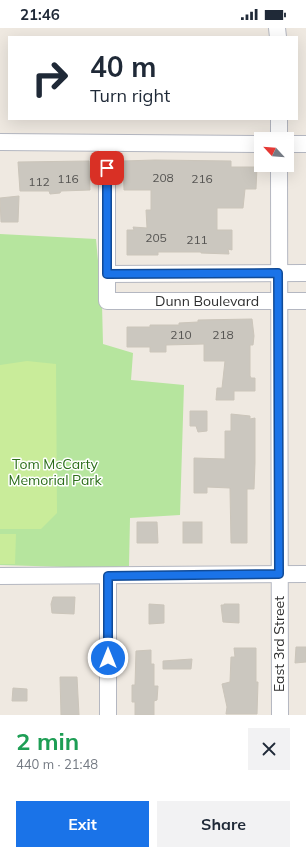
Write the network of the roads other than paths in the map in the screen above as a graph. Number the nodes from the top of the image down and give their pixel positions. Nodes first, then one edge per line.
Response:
1 (278, 120) edge
2 (279, 132) edge
3 (0, 142) edge
4 (107, 143) junction
5 (254, 144) edge
6 (294, 144) edge
7 (306, 144) edge
8 (279, 172) edge
9 (278, 273) junction
10 (306, 273) edge
11 (107, 274) junction
12 (278, 301) junction
13 (306, 301) edge
14 (279, 574) junction
15 (306, 574) edge
16 (0, 576) edge
17 (108, 576) junction
18 (108, 715) edge
19 (280, 715) edge

1 - 2 street
3 - 4 street
4 - 5 street
4 - 11 street
6 - 7 street
8 - 9 street, East 3rd Street
9 - 10 street, Dunn Boulevard
9 - 11 street, Dunn Boulevard
9 - 12 street, East 3rd Street
11 - 12 street, Dunn Boulevard
12 - 13 street, Dunn Boulevard
12 - 14 street, East 3rd Street
14 - 15 street
14 - 17 street
14 - 19 street, East 3rd Street
16 - 17 street
17 - 18 street

